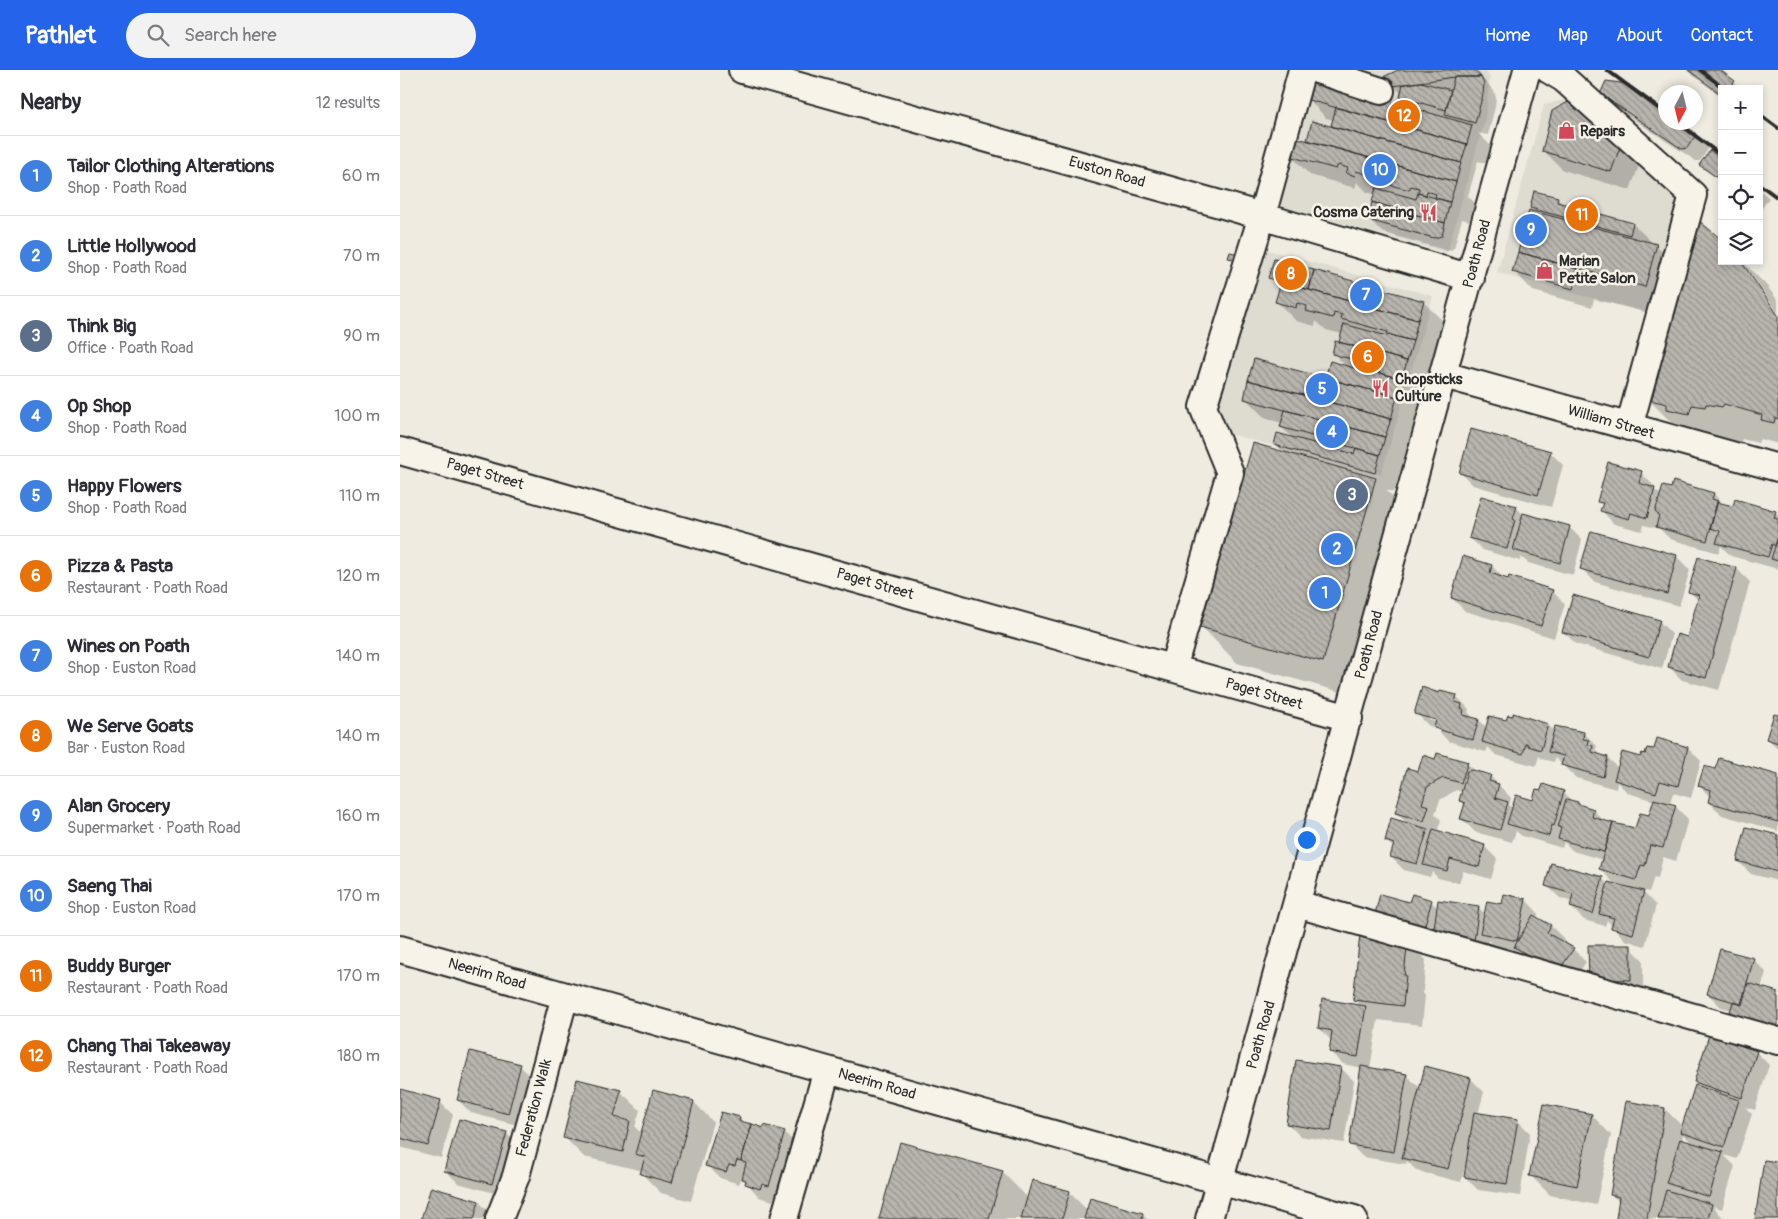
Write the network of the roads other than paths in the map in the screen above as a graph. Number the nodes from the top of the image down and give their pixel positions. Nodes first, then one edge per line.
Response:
1 (742, 70) edge
2 (1302, 70) edge
3 (1317, 70) edge
4 (1527, 70) edge
5 (1550, 70) edge
6 (1381, 91) dead end
7 (1262, 216) junction
8 (1471, 278) junction
9 (1444, 375) junction
10 (1628, 427) junction
11 (400, 451) edge
12 (1778, 468) edge
13 (1173, 668) junction
14 (1349, 718) junction
15 (1297, 904) junction
16 (400, 949) edge
17 (565, 996) junction
18 (1778, 1041) edge
19 (827, 1070) junction
20 (1220, 1181) junction
21 (499, 1219) edge
22 (784, 1219) edge
23 (1209, 1219) edge
24 (1354, 1219) edge

1 - 7 street, Euston Road
2 - 7 street
3 - 6 street
4 - 8 street, Poath Road
5 - 10 street
7 - 8 street, Euston Road
7 - 13 street
8 - 9 street, Poath Road
9 - 10 street, William Street
9 - 14 street, Poath Road
10 - 12 street, William Street
11 - 13 street, Paget Street
13 - 14 street, Paget Street
14 - 15 street, Poath Road
15 - 18 street
15 - 20 street, Poath Road
16 - 17 street, Neerim Road
17 - 19 street, Neerim Road
17 - 21 street, Federation Walk
19 - 20 street, Neerim Road
19 - 22 street
20 - 23 street, Poath Road
20 - 24 street, Neerim Road

